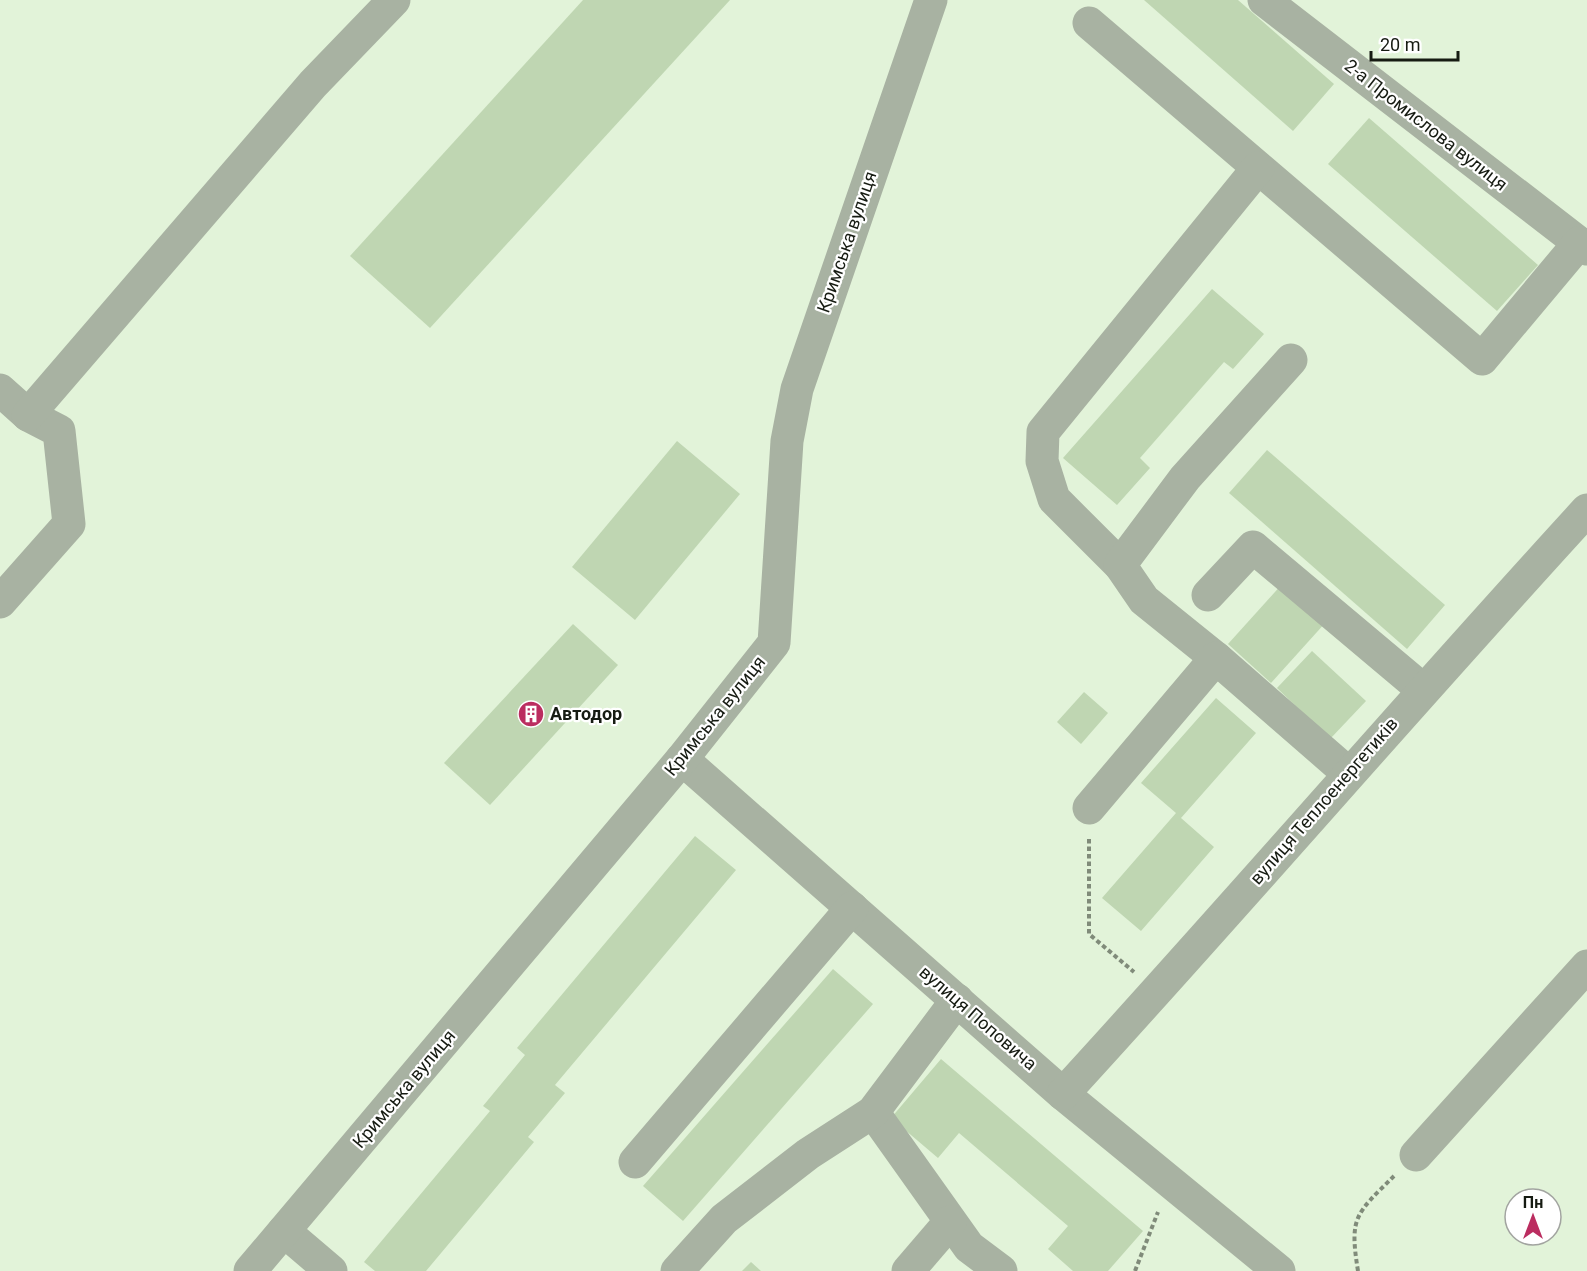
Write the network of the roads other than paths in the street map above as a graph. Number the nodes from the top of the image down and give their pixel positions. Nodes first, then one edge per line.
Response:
1 (394, 0) edge
2 (931, 0) edge
3 (1264, 0) edge
4 (1089, 23) dead end
5 (1258, 168) junction
6 (1583, 246) edge
7 (1291, 360) dead end
8 (0, 390) edge
9 (28, 415) junction
10 (1587, 510) edge
11 (1120, 566) junction
12 (1208, 595) dead end
13 (0, 602) edge
14 (1216, 658) junction
15 (1422, 689) junction
16 (682, 759) junction
17 (1348, 773) junction
18 (1089, 808) road end
19 (852, 908) junction
20 (1587, 966) edge
21 (957, 1000) junction
22 (1064, 1094) junction
23 (873, 1112) junction
24 (1416, 1155) road end
25 (635, 1162) dead end
26 (950, 1222) junction
27 (285, 1230) junction
28 (250, 1271) edge
29 (331, 1271) edge
30 (677, 1271) edge
31 (908, 1271) edge
32 (1001, 1271) edge
33 (1279, 1271) edge

1 - 9 street
2 - 16 street, Кримська вулиця
3 - 6 street, 2-а Промислова вулиця
4 - 5 street
5 - 6 street
5 - 11 street
7 - 11 street
8 - 9 street
9 - 13 street
10 - 15 street, вулиця Теплоенергетиків
11 - 14 street
12 - 15 street
14 - 17 street
14 - 18 street
15 - 17 street, вулиця Теплоенергетиків
16 - 19 street, вулиця Поповича
16 - 27 street, Кримська вулиця
17 - 22 street, вулиця Теплоенергетиків
19 - 21 street, вулиця Поповича
19 - 25 street
20 - 24 street
21 - 22 street, вулиця Поповича
21 - 23 street
22 - 33 street, вулиця Поповича
23 - 26 street
23 - 30 street
26 - 31 street
26 - 32 street
27 - 28 street, Кримська вулиця
27 - 29 street

